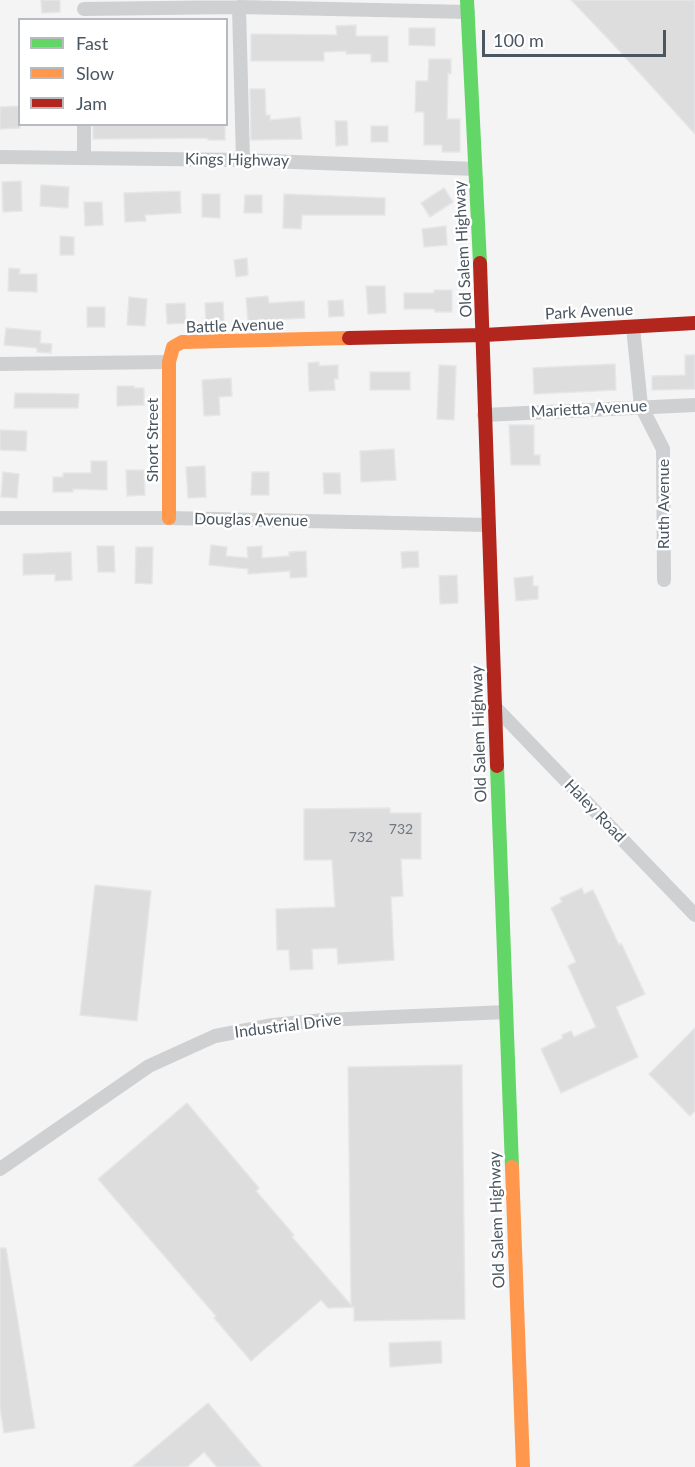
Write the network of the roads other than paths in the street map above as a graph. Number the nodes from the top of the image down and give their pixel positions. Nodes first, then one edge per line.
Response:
1 (468, 6) edge
2 (239, 7) junction
3 (84, 9) edge
4 (84, 126) edge
5 (0, 157) edge
6 (84, 157) junction
7 (243, 160) junction
8 (475, 169) junction
9 (695, 323) edge
10 (633, 327) junction
11 (484, 335) junction
12 (170, 362) junction
13 (0, 364) edge
14 (695, 405) edge
15 (641, 406) junction
16 (484, 415) junction
17 (7, 518) edge
18 (169, 518) junction
19 (488, 525) junction
20 (664, 580) dead end
21 (495, 706) junction
22 (695, 915) edge
23 (506, 1012) junction
24 (0, 1169) edge
25 (523, 1467) edge

1 - 2 street
1 - 8 street, Old Salem Highway
2 - 3 street
2 - 7 street
4 - 6 street
5 - 6 street, Kings Highway
6 - 7 street, Kings Highway
7 - 8 street, Kings Highway
8 - 11 street, Old Salem Highway
9 - 10 street, Park Avenue
10 - 11 street, Park Avenue
10 - 15 street, Ruth Avenue
11 - 12 street, Battle Avenue
11 - 16 street, Old Salem Highway
12 - 13 street
12 - 18 street, Short Street
14 - 15 street, Marietta Avenue
15 - 16 street, Marietta Avenue
15 - 20 street, Ruth Avenue
16 - 19 street, Old Salem Highway
17 - 18 street, Douglas Avenue
18 - 19 street, Douglas Avenue
19 - 21 street, Old Salem Highway
21 - 22 street, Haley Road
21 - 23 street, Old Salem Highway
23 - 24 street, Industrial Drive
23 - 25 street, Old Salem Highway

